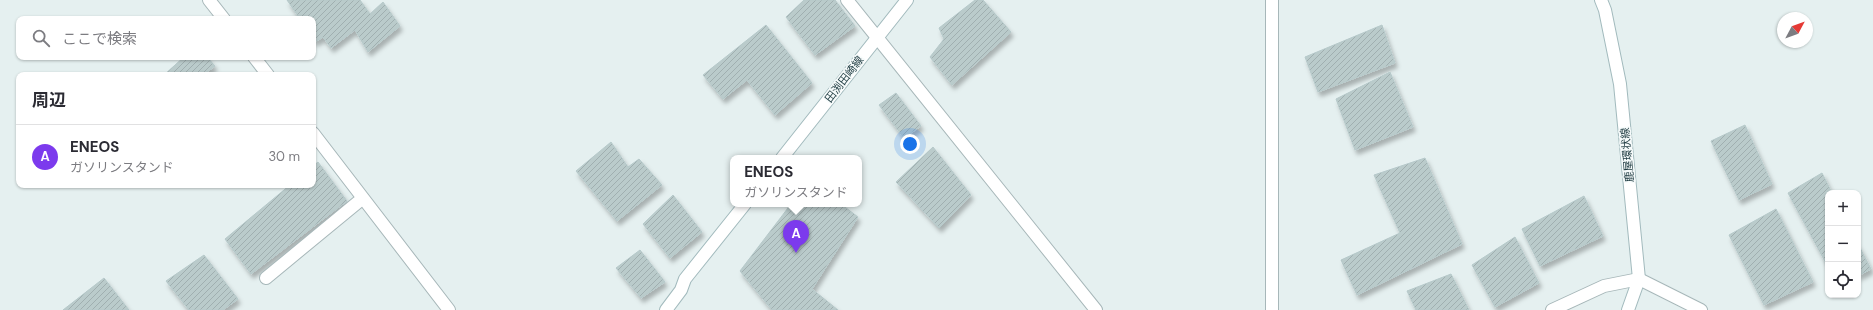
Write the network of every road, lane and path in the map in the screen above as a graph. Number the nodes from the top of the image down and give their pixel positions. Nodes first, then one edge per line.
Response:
1 (209, 0) edge
2 (847, 0) edge
3 (907, 0) edge
4 (1272, 0) edge
5 (1601, 0) edge
6 (222, 16) edge
7 (877, 37) junction
8 (256, 60) edge
9 (266, 72) edge
10 (316, 137) edge
11 (784, 155) edge
12 (363, 198) junction
13 (743, 207) edge
14 (266, 278) dead end
15 (1639, 279) junction
16 (449, 310) edge
17 (666, 310) edge
18 (1096, 310) edge
19 (1272, 310) edge
20 (1552, 310) edge
21 (1628, 310) edge
22 (1701, 310) edge

1 - 6 street
2 - 7 street
3 - 7 street, 田渕田崎線
4 - 19 street
5 - 15 street, 鹿屋環状線
7 - 11 street, 田渕田崎線
7 - 18 street
8 - 9 street
10 - 12 street
12 - 14 street
12 - 16 street
13 - 17 street
15 - 20 street
15 - 21 street, 鹿屋環状線
15 - 22 street

